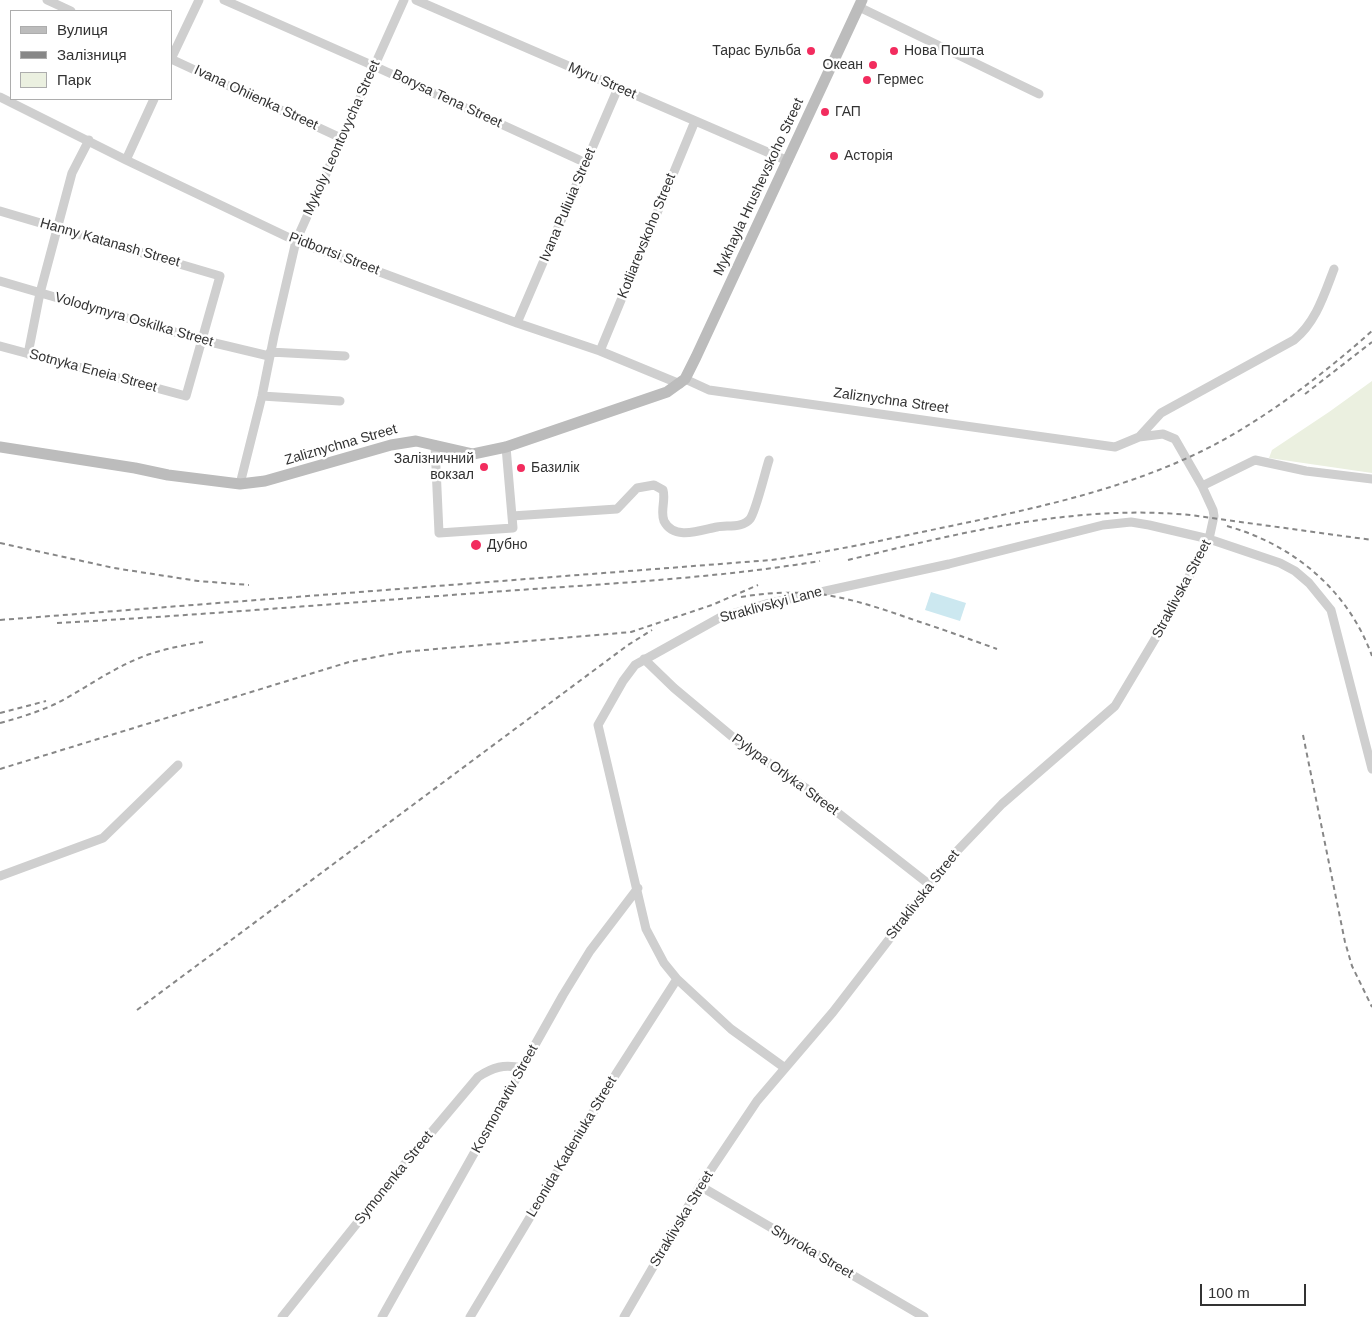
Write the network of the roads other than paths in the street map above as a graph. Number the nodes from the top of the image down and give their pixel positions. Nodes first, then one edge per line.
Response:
1 (47, 0) edge
2 (199, 0) edge
3 (224, 0) edge
4 (404, 0) edge
5 (416, 0) edge
6 (860, 3) edge
7 (69, 10) edge
8 (172, 57) edge
9 (172, 59) edge
10 (374, 66) junction
11 (618, 88) junction
12 (1039, 94) dead end
13 (0, 97) edge
14 (154, 100) edge
15 (695, 121) junction
16 (341, 138) junction
17 (88, 140) junction
18 (126, 160) junction
19 (788, 161) junction
20 (586, 163) junction
21 (0, 211) edge
22 (58, 228) junction
23 (296, 241) junction
24 (1334, 269) dead end
25 (0, 281) edge
26 (40, 293) junction
27 (517, 323) junction
28 (202, 340) junction
29 (0, 346) edge
30 (600, 352) junction
31 (28, 354) junction
32 (270, 354) junction
33 (345, 356) dead end
34 (682, 381) junction
35 (262, 396) junction
36 (340, 401) dead end
37 (1139, 437) junction
38 (435, 445) junction
39 (0, 446) edge
40 (506, 447) junction
41 (769, 460) dead end
42 (1372, 479) edge
43 (240, 484) junction
44 (1202, 486) junction
45 (512, 516) junction
46 (1209, 539) junction
47 (644, 659) junction
48 (178, 765) dead end
49 (1372, 769) edge
50 (0, 876) edge
51 (930, 885) junction
52 (638, 888) junction
53 (677, 979) junction
54 (522, 1068) junction
55 (785, 1068) junction
56 (700, 1186) junction
57 (282, 1317) edge
58 (382, 1317) edge
59 (470, 1317) edge
60 (624, 1317) edge
61 (924, 1317) edge

1 - 7 street
2 - 8 street
3 - 10 street, Borysa Tena Street
4 - 10 street, Mykoly Leontovycha Street
5 - 11 street, Myru Street
6 - 12 street
6 - 19 main road, Mykhayla Hrushevskoho Street
9 - 16 street, Ivana Ohiienka Street
10 - 16 street, Mykoly Leontovycha Street
10 - 20 street, Borysa Tena Street
11 - 15 street, Myru Street
11 - 20 street, Ivana Puliuia Street
13 - 17 street, Pidbortsi Street
14 - 18 street
15 - 19 street, Myru Street
15 - 30 street, Kotliarevskoho Street
16 - 23 street, Mykoly Leontovycha Street
17 - 18 street, Pidbortsi Street
17 - 22 street
18 - 23 street, Pidbortsi Street
19 - 34 main road, Mykhayla Hrushevskoho Street
20 - 27 street, Ivana Puliuia Street
21 - 22 street, Hanny Katanash Street
22 - 26 street
22 - 28 street, Hanny Katanash Street
23 - 27 street, Pidbortsi Street
23 - 32 street, Mykoly Leontovycha Street
24 - 37 street
25 - 26 street, Volodymyra Oskilka Street
26 - 28 street, Volodymyra Oskilka Street
26 - 31 street
27 - 30 street, Pidbortsi Street
28 - 31 street, Sotnyka Eneia Street
28 - 32 street, Volodymyra Oskilka Street
29 - 31 street, Sotnyka Eneia Street
30 - 34 street, Pidbortsi Street
32 - 33 street, Volodymyra Oskilka Street
32 - 35 street, Mykoly Leontovycha Street
34 - 37 street, Zaliznychna Street
34 - 40 main road, Zaliznychna Street
35 - 36 street
35 - 43 street, Mykoly Leontovycha Street
37 - 44 street, Straklivska Street
38 - 40 main road, Zaliznychna Street
38 - 43 main road, Zaliznychna Street
38 - 45 street
39 - 43 main road, Zaliznychna Street
40 - 45 street
41 - 45 street
42 - 44 street
44 - 46 street, Straklivska Street
46 - 47 street, Straklivskyi Lane
46 - 49 street, Straklivskyi Lane
46 - 51 street, Straklivska Street
47 - 51 street, Pylypa Orlyka Street
47 - 52 street, Straklivskyi Lane
48 - 50 street
51 - 55 street, Straklivska Street
52 - 53 street, Straklivskyi Lane
52 - 54 street, Kosmonavtiv Street
53 - 55 street, Straklivskyi Lane
53 - 59 street, Leonida Kadeniuka Street
54 - 57 street, Symonenka Street
54 - 58 street, Kosmonavtiv Street
55 - 56 street, Straklivska Street
56 - 60 street, Straklivska Street
56 - 61 street, Shyroka Street

